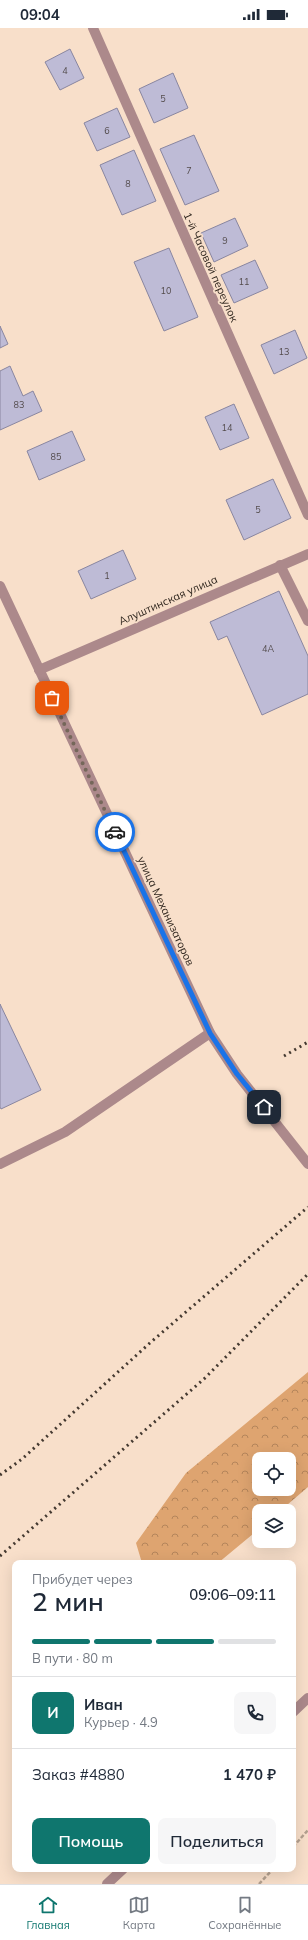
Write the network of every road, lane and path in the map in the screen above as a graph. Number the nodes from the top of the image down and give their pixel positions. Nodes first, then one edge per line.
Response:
1 (93, 28) edge
2 (308, 515) edge
3 (308, 554) edge
4 (280, 565) junction
5 (0, 586) edge
6 (308, 621) edge
7 (39, 670) junction
8 (210, 1033) junction
9 (0, 1164) edge
10 (308, 1164) edge
11 (308, 1698) edge
12 (296, 1709) edge
13 (308, 1830) edge
14 (296, 1844) edge
15 (120, 1872) edge
16 (270, 1872) edge
17 (107, 1884) edge
18 (259, 1884) edge

1 - 2 street, 1-й Часовой переулок
3 - 4 street, Алуштинская улица
4 - 6 street
4 - 7 street, Алуштинская улица
5 - 7 street, улица Механизаторов
7 - 8 street, улица Механизаторов
8 - 9 street
8 - 10 street, улица Механизаторов
11 - 12 street
13 - 14 path
15 - 17 street
16 - 18 path

